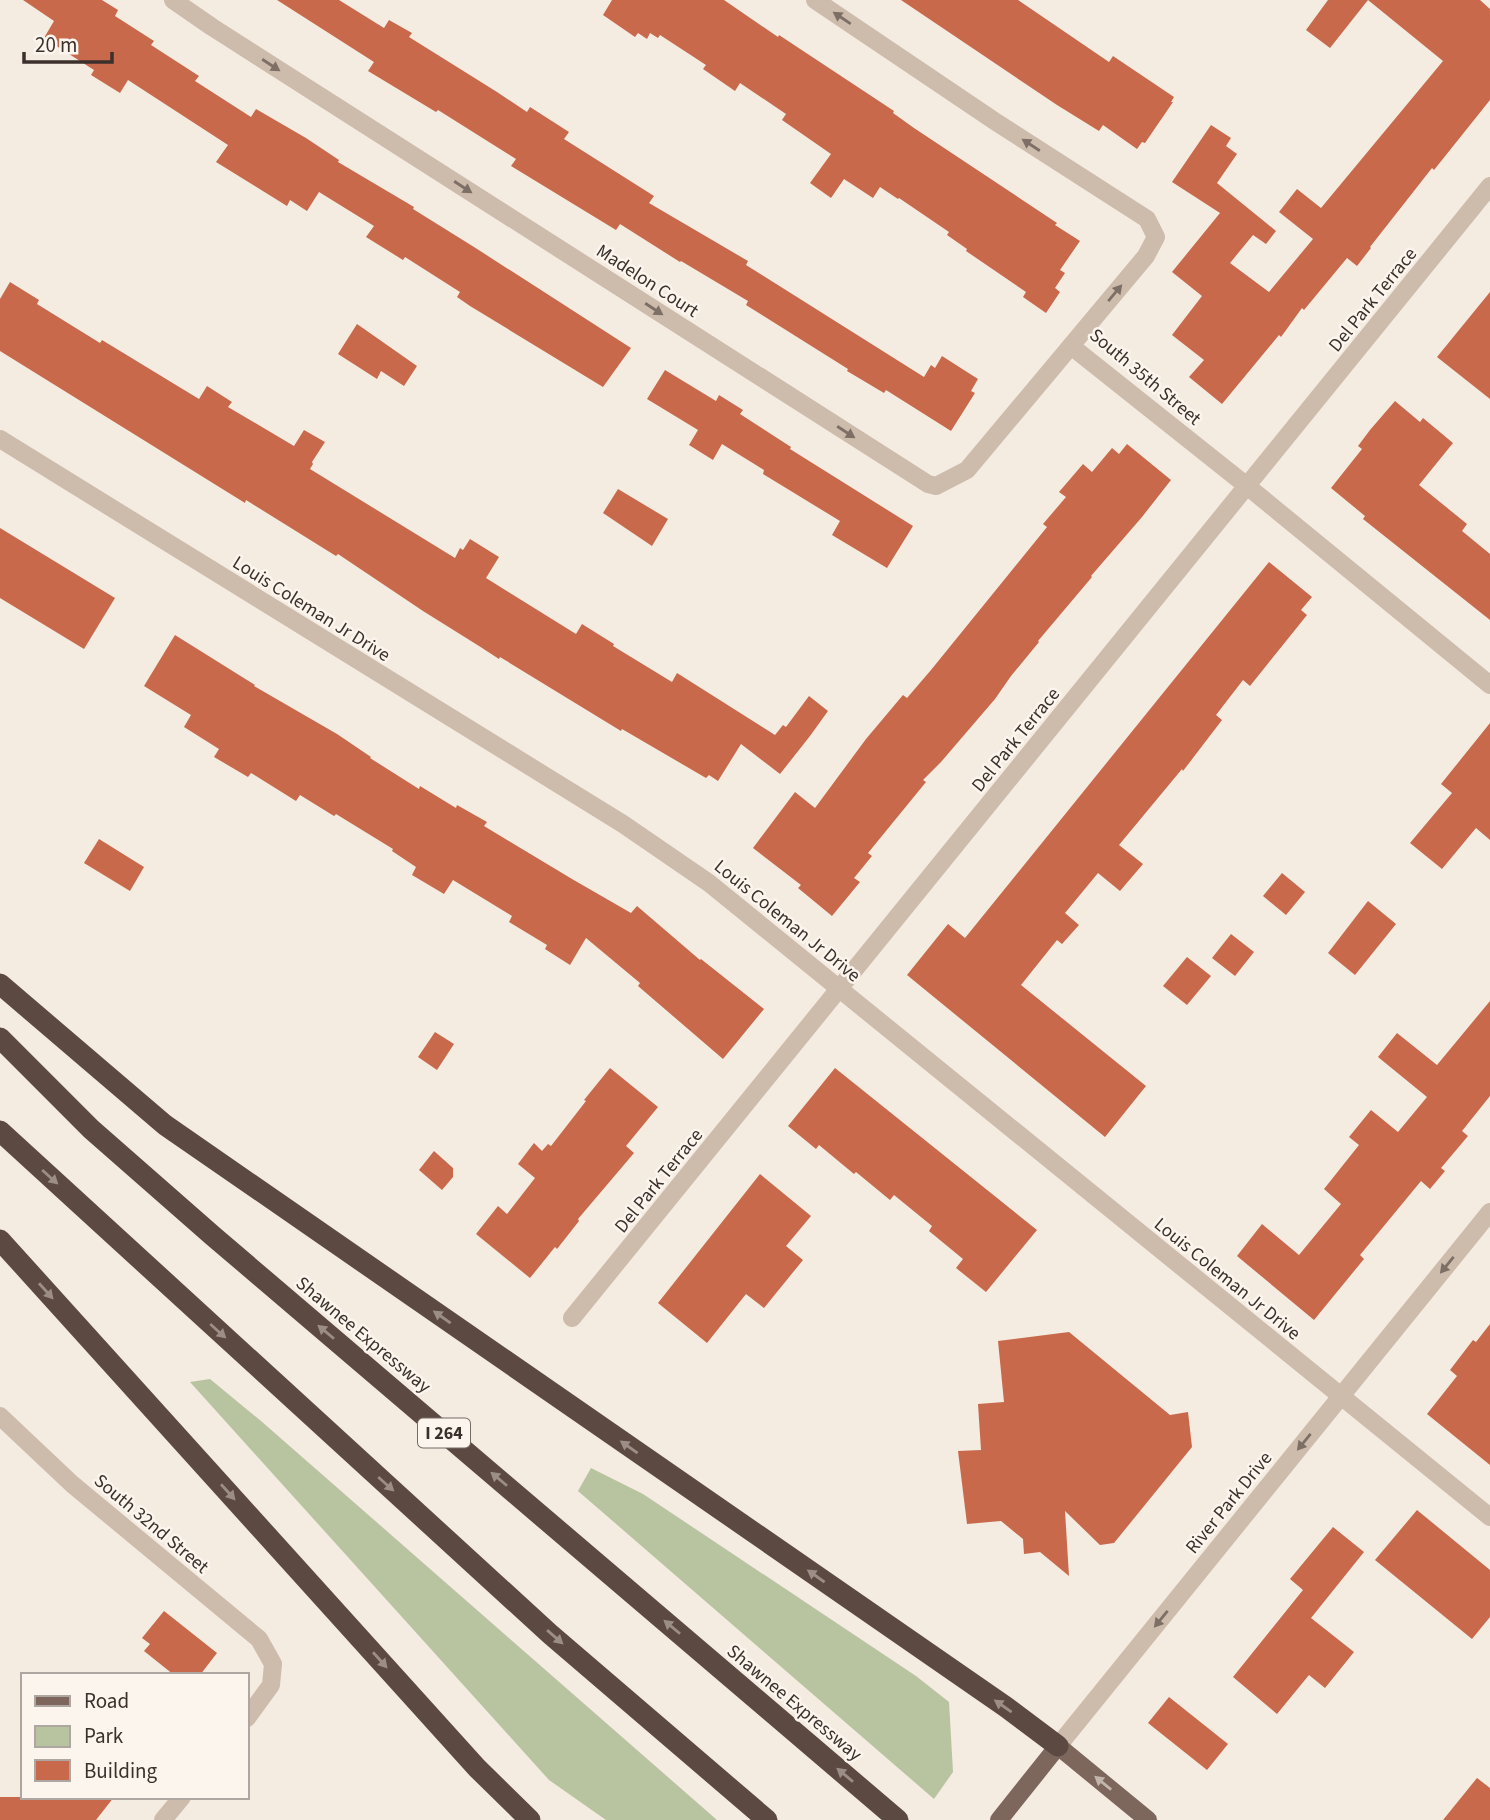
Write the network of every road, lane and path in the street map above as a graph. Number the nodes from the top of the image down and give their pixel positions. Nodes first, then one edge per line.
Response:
1 (173, 0) edge
2 (815, 0) edge
3 (1490, 186) edge
4 (1071, 346) junction
5 (0, 439) edge
6 (1247, 486) junction
7 (1490, 685) edge
8 (0, 984) edge
9 (839, 988) junction
10 (0, 1038) edge
11 (0, 1131) edge
12 (1490, 1212) edge
13 (0, 1240) edge
14 (572, 1318) dead end
15 (1340, 1396) junction
16 (0, 1416) edge
17 (1490, 1517) edge
18 (248, 1717) edge
19 (1058, 1746) junction
20 (180, 1799) edge
21 (897, 1819) edge
22 (163, 1820) edge
23 (530, 1820) edge
24 (767, 1820) edge
25 (999, 1820) edge
26 (1148, 1820) edge

1 -> 4 street, Madelon Court
4 -> 2 street, South 35th Street
3 - 6 street, Del Park Terrace
4 - 6 street, South 35th Street
5 - 9 street, Louis Coleman Jr Drive
6 - 7 street, South 35th Street
6 - 9 street, Del Park Terrace
19 -> 8 highway
9 - 14 street, Del Park Terrace
9 - 15 street, Louis Coleman Jr Drive
21 -> 10 highway, Shawnee Expressway / I 264
11 -> 24 highway
12 -> 15 street, River Park Drive
13 -> 23 highway
15 - 17 street, Louis Coleman Jr Drive
15 -> 19 street, River Park Drive
16 - 18 street, South 32nd Street
19 - 25 main road, River Park Drive
26 -> 19 main road
20 - 22 street

